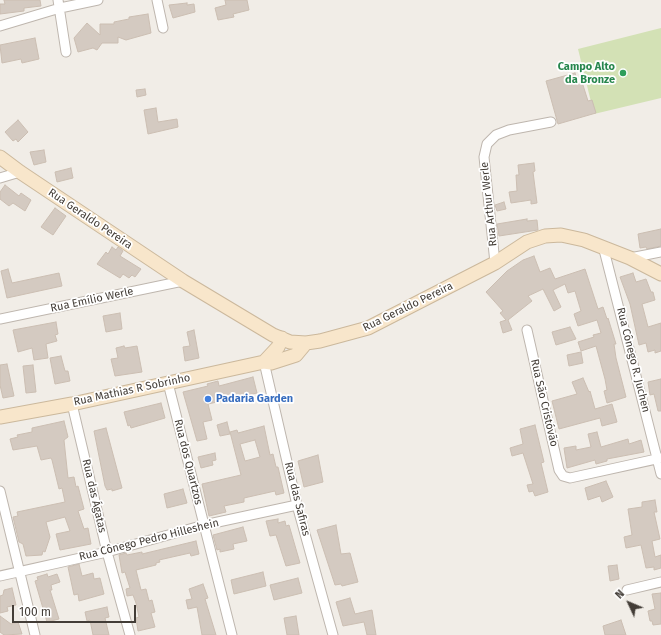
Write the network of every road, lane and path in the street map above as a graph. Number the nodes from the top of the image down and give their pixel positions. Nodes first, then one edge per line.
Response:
1 (98, 0) edge
2 (157, 0) edge
3 (59, 4) edge
4 (0, 26) edge
5 (163, 28) dead end
6 (66, 52) dead end
7 (551, 122) dead end
8 (0, 156) edge
9 (20, 172) junction
10 (0, 178) edge
11 (603, 246) junction
12 (661, 252) edge
13 (630, 258) junction
14 (496, 263) junction
15 (661, 274) edge
16 (184, 281) junction
17 (0, 319) edge
18 (527, 330) dead end
19 (282, 338) junction
20 (306, 343) junction
21 (264, 362) junction
22 (168, 383) junction
23 (72, 404) junction
24 (0, 417) edge
25 (659, 458) edge
26 (661, 474) edge
27 (0, 491) edge
28 (298, 505) junction
29 (204, 525) junction
30 (107, 552) junction
31 (18, 571) junction
32 (0, 576) edge
33 (661, 582) edge
34 (627, 590) dead end
35 (35, 635) edge
36 (130, 635) edge
37 (232, 635) edge
38 (333, 635) edge

1 - 3 street
2 - 5 street
3 - 4 street
3 - 6 street
7 - 14 street, Rua Arthur Werle
8 - 9 main road, Rua Geraldo Pereira
9 - 10 street
9 - 16 main road, Rua Geraldo Pereira
11 - 13 main road, Rua Geraldo Pereira
11 - 14 main road, Rua Geraldo Pereira
11 - 25 street, Rua Cônego R. Juchen
12 - 13 street
13 - 15 main road, Rua Geraldo Pereira
14 - 20 main road, Rua Geraldo Pereira
16 - 17 street, Rua Emílio Werle
16 - 19 main road, Rua Geraldo Pereira
18 - 25 street, Rua São Cristóvão
19 - 20 main road, Rua Geraldo Pereira
19 - 21 main road
20 - 21 main road, Rua Mathias R Sobrinho
21 - 22 main road, Rua Mathias R Sobrinho
21 - 28 street, Rua das Safiras
22 - 23 main road, Rua Mathias R Sobrinho
22 - 29 street, Rua dos Quartzos
23 - 24 main road, Rua Mathias R Sobrinho
23 - 30 street, Rua das Ágatas
25 - 26 street, Rua Cônego R. Juchen
27 - 31 street
28 - 29 street, Rua Cônego Pedro Hilleshein
28 - 38 street, Rua das Safiras
29 - 30 street, Rua Cônego Pedro Hilleshein
29 - 37 street, Rua dos Quartzos
30 - 31 street, Rua Cônego Pedro Hilleshein
30 - 36 street, Rua das Ágatas
31 - 32 street, Rua Cônego Pedro Hilleshein
31 - 35 street
33 - 34 street

